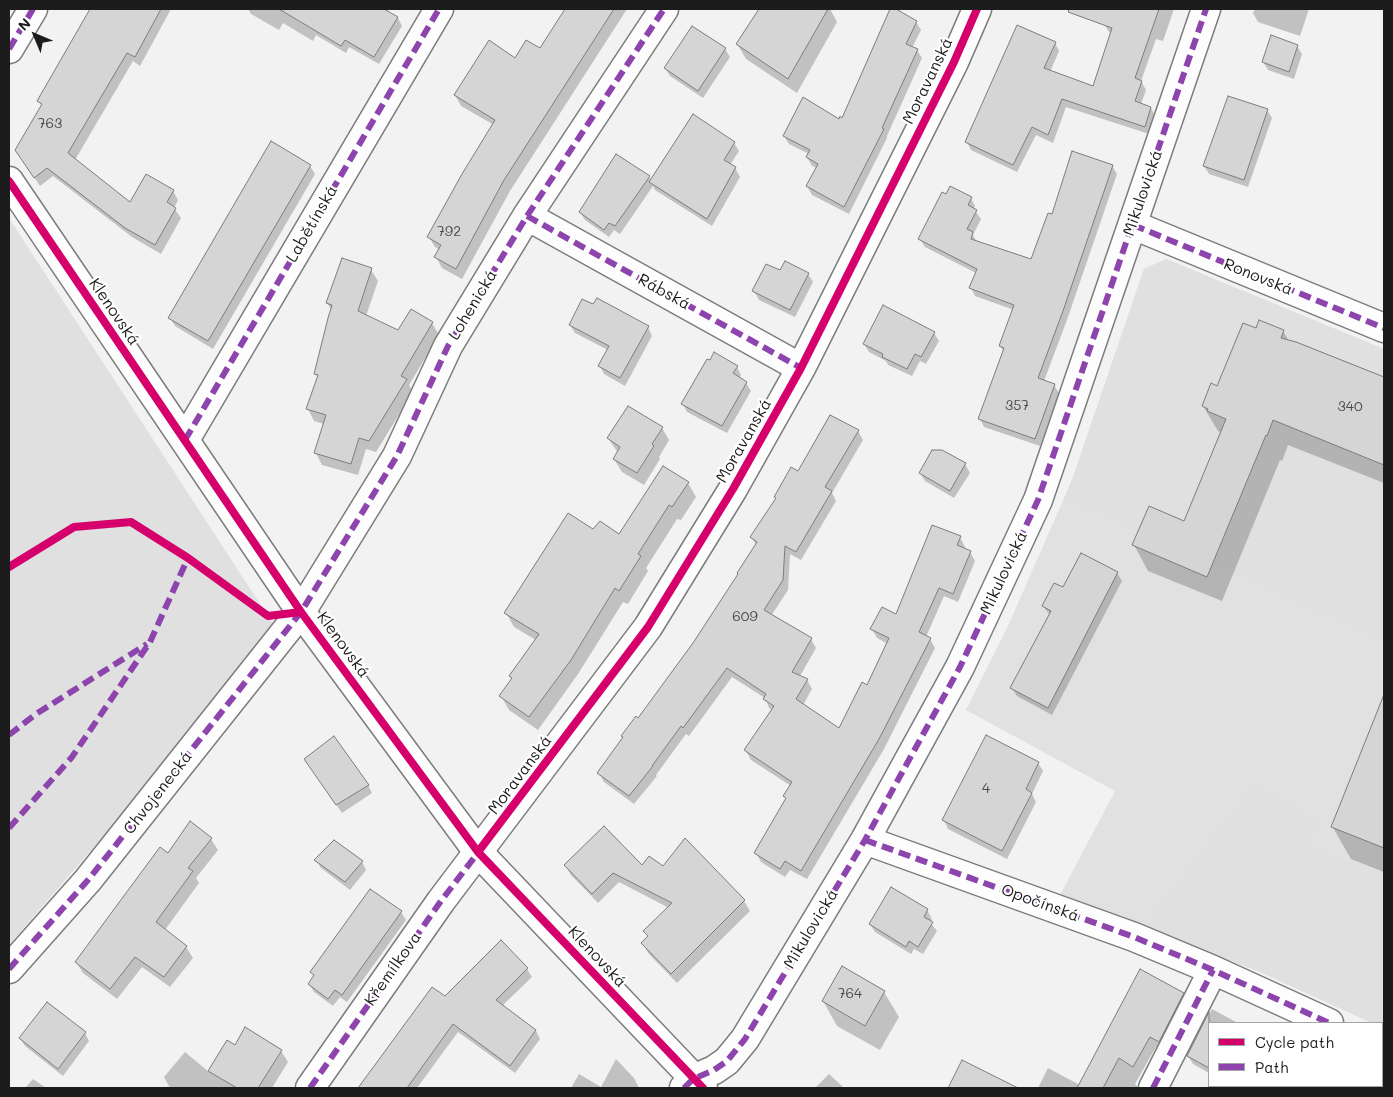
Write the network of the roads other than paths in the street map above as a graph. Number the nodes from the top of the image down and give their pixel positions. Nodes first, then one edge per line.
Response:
1 (32, 9) edge
2 (439, 9) edge
3 (664, 9) edge
4 (977, 9) edge
5 (1206, 9) edge
6 (9, 49) edge
7 (9, 181) edge
8 (527, 216) junction
9 (1133, 225) junction
10 (1384, 328) edge
11 (802, 368) junction
12 (185, 440) junction
13 (301, 612) junction
14 (864, 840) junction
15 (478, 852) junction
16 (9, 969) edge
17 (1213, 970) junction
18 (1326, 1022) edge
19 (693, 1085) edge
20 (310, 1088) edge
21 (1153, 1088) edge

1 - 6 street
2 - 12 street, Labětínská
3 - 8 street, Lohenická
4 - 11 street, Moravanská
5 - 9 street, Mikulovická
7 - 12 street, Klenovská
8 - 11 street, Rábská
8 - 13 street, Lohenická
9 - 10 street, Ronovská
9 - 14 street, Mikulovická
11 - 15 street, Moravanská
12 - 13 street, Klenovská
13 - 15 street, Klenovská
13 - 16 street, Chvojenecká
14 - 17 street, Opočínská
14 - 19 street, Mikulovická
15 - 19 street, Klenovská
15 - 20 street, Křemílkova
17 - 18 street, Opočínská
17 - 21 street

